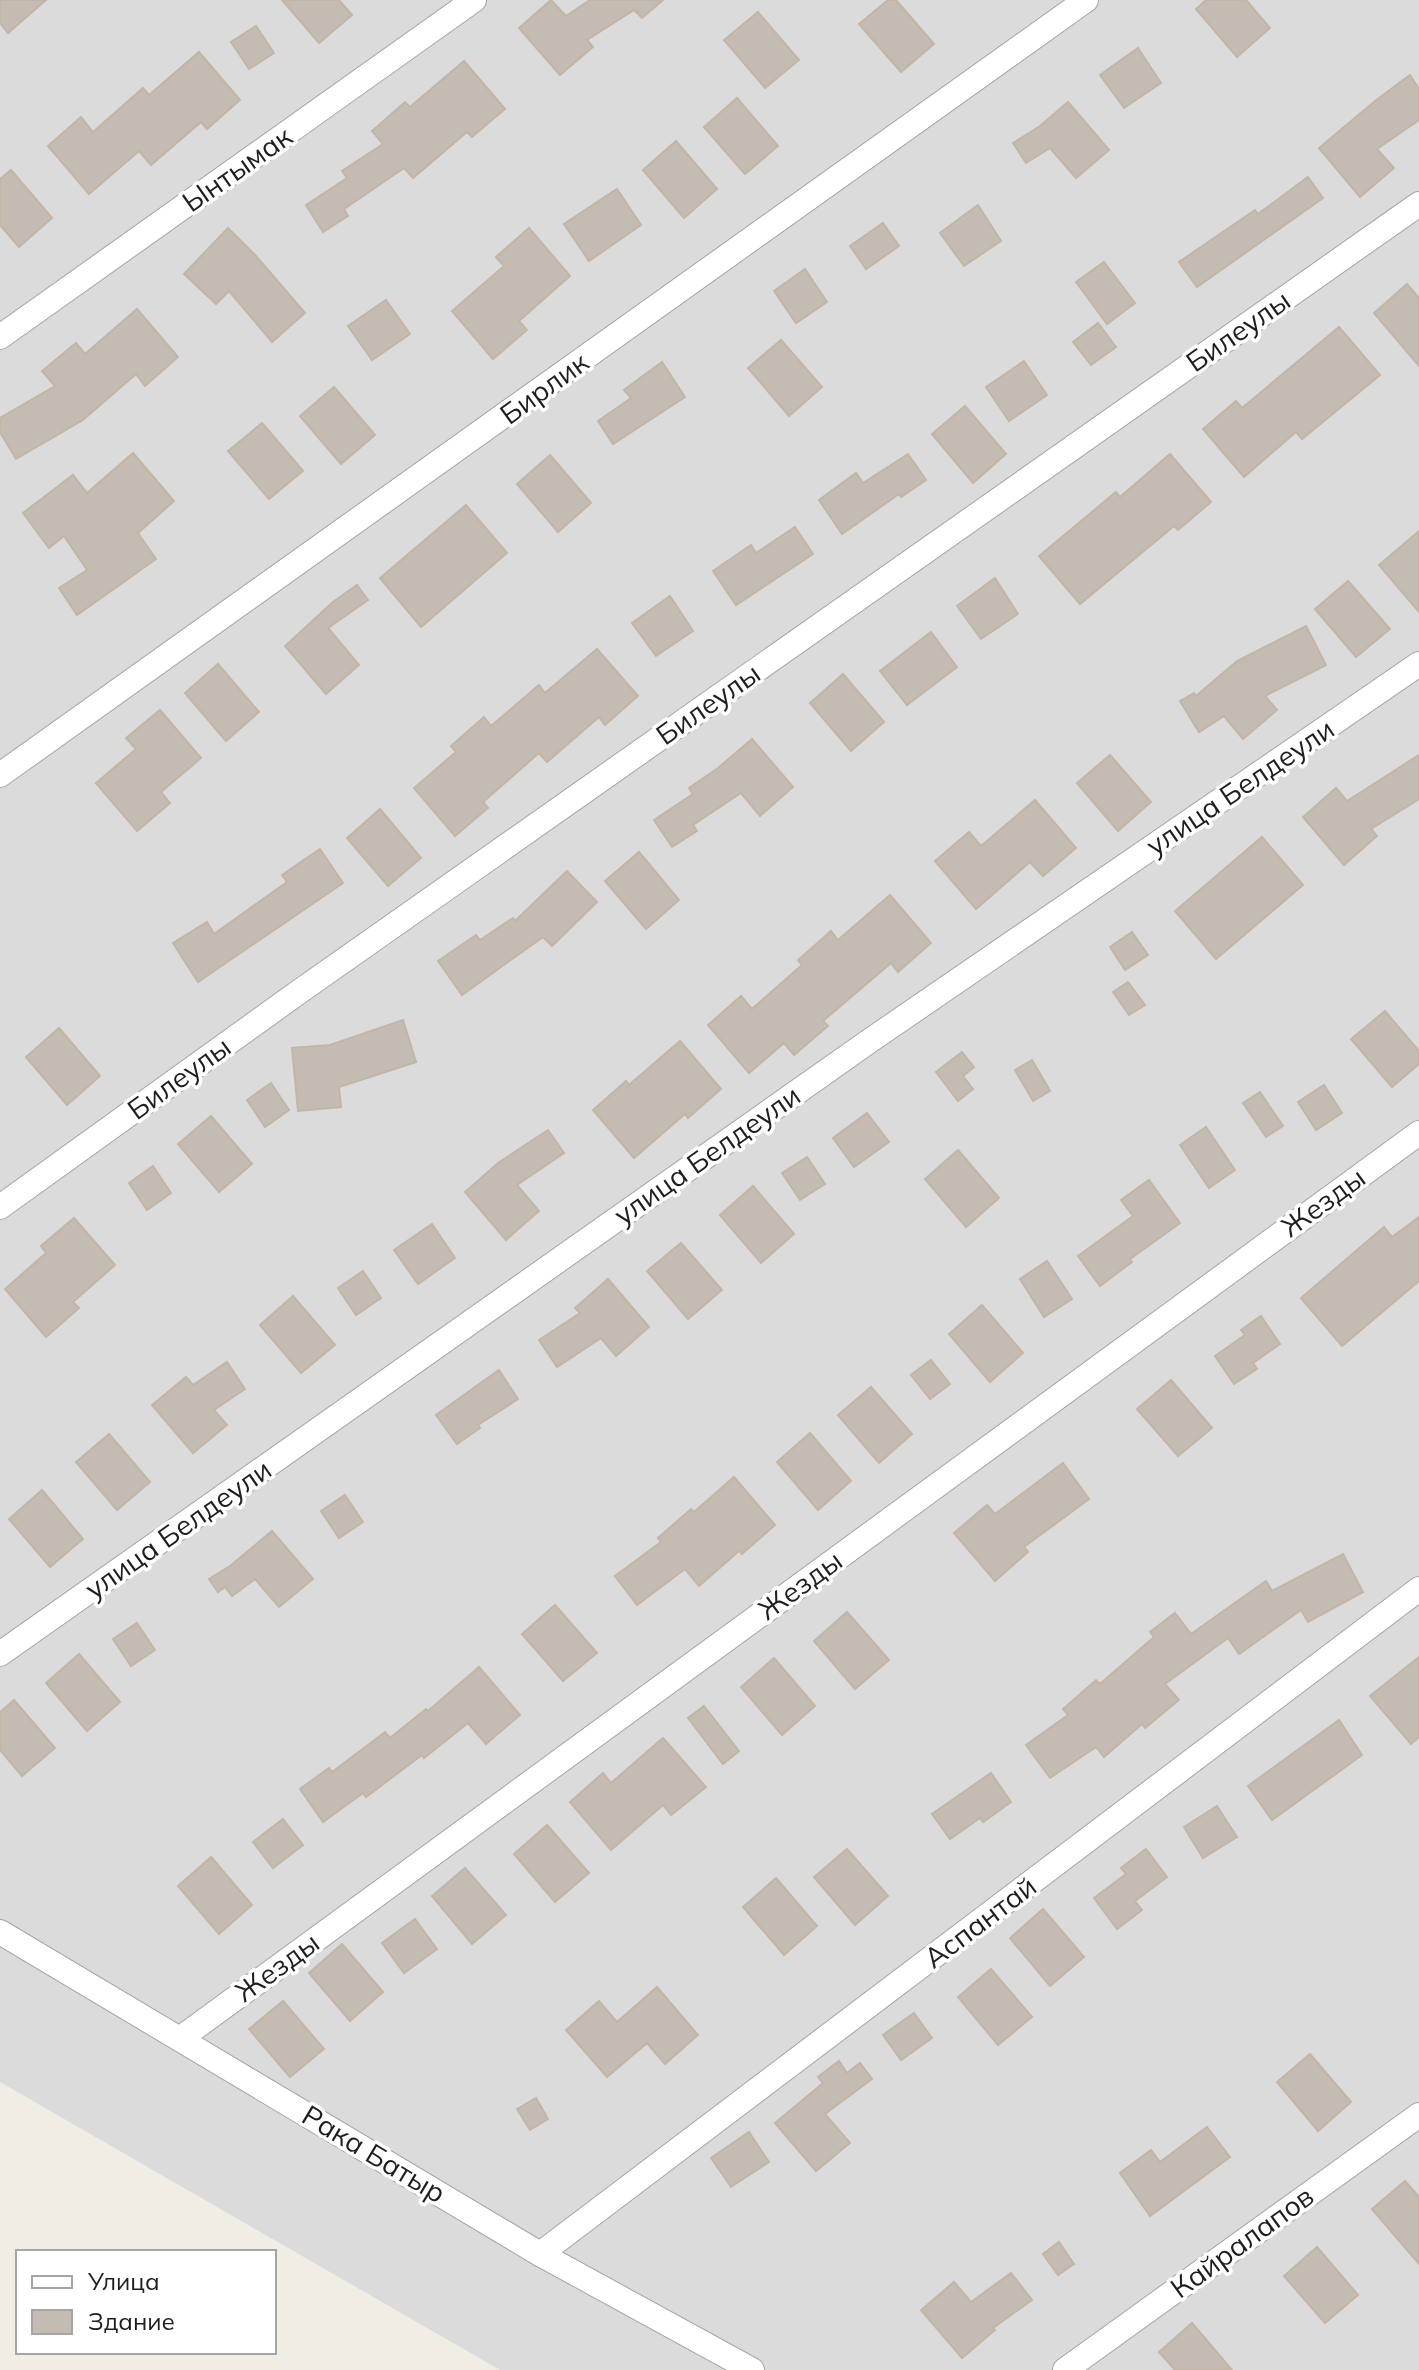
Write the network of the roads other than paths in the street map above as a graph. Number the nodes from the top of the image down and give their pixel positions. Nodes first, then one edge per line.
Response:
1 (474, 0) edge
2 (1086, 0) edge
3 (1419, 204) edge
4 (0, 337) edge
5 (1419, 664) edge
6 (0, 775) edge
7 (1419, 1133) edge
8 (0, 1207) edge
9 (1419, 1589) edge
10 (0, 1654) edge
11 (0, 1932) edge
12 (181, 2038) junction
13 (1419, 2115) edge
14 (540, 2254) junction
15 (752, 2370) edge
16 (1065, 2370) edge

1 - 4 street, Ынтымак
2 - 6 street, Бирлик
3 - 8 street, Билеулы
5 - 10 street, улица Белдеули
7 - 12 street, Жезды
9 - 14 street, Аспантай
11 - 12 street, Рака Батыр
12 - 14 street, Рака Батыр
13 - 16 street, Кайралапов
14 - 15 street, Рака Батыр

